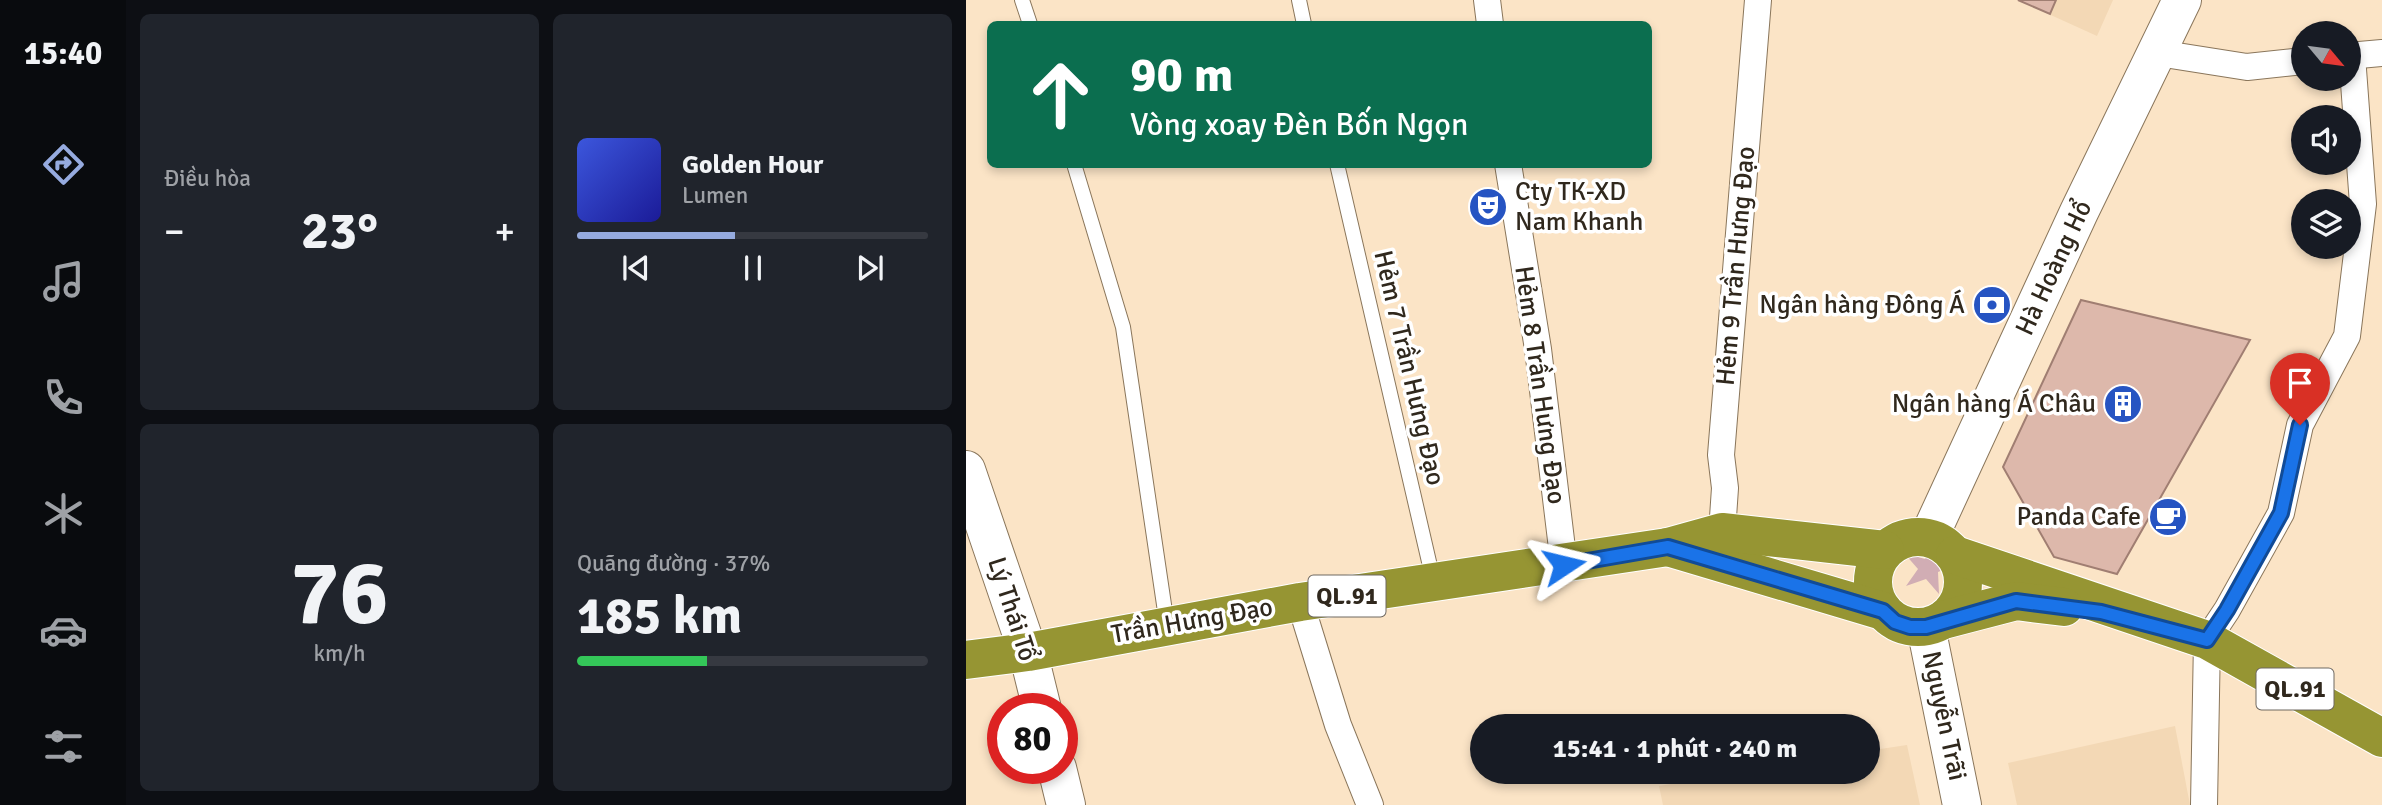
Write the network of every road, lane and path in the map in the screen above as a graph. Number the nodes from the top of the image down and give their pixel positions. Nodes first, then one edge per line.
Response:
1 (1022, 0) edge
2 (1299, 0) edge
3 (1487, 0) edge
4 (1758, 0) edge
5 (2182, 0) edge
6 (1029, 21) edge
7 (1303, 21) edge
8 (1490, 21) edge
9 (2158, 53) junction
10 (2382, 53) edge
11 (2361, 55) edge
12 (2291, 62) edge
13 (2353, 91) edge
14 (1075, 168) edge
15 (1338, 168) edge
16 (1509, 168) edge
17 (966, 470) edge
18 (1721, 532) junction
19 (1942, 546) junction
20 (1668, 547) junction
21 (1885, 550) junction
22 (1564, 565) junction
23 (1434, 583) junction
24 (1300, 602) junction
25 (1883, 611) junction
26 (1934, 624) junction
27 (1167, 625) junction
28 (2207, 640) junction
29 (1028, 652) junction
30 (966, 660) edge
31 (1038, 693) edge
32 (2382, 738) edge
33 (1061, 784) edge
34 (1066, 805) edge
35 (1370, 805) edge
36 (1962, 805) edge
37 (2204, 805) edge

1 - 6 lane
2 - 7 lane
3 - 8 street
4 - 18 street, Hẻm 9 Trần Hưng Đạo
5 - 9 main road, Hà Hoàng Hổ
9 - 12 street
9 - 19 main road, Hà Hoàng Hổ
10 - 11 street
13 - 28 street
14 - 27 lane
15 - 23 lane, Hẻm 7 Trần Hưng Đạo
16 - 22 street, Hẻm 8 Trần Hưng Đạo
17 - 29 main road, Lý Thái Tổ
18 - 20 highway, Trần Hưng Đạo / QL.91
18 - 21 highway, Trần Hưng Đạo / QL.91
19 - 21 highway
19 - 26 highway
19 - 28 highway, QL.91
20 - 22 highway, Trần Hưng Đạo / QL.91
20 - 25 highway, Trần Hưng Đạo / QL.91
21 - 25 highway
22 - 23 highway, Trần Hưng Đạo / QL.91
23 - 24 highway, Trần Hưng Đạo / QL.91
24 - 27 highway, Trần Hưng Đạo / QL.91
24 - 35 street
25 - 26 highway
26 - 28 highway, QL.91
26 - 36 main road, Nguyễn Trãi
27 - 29 highway, Trần Hưng Đạo / QL.91
28 - 32 highway, QL.91
28 - 37 street
29 - 30 highway, Trần Hưng Đạo / QL.91
29 - 31 main road, Lý Thái Tổ
33 - 34 main road

